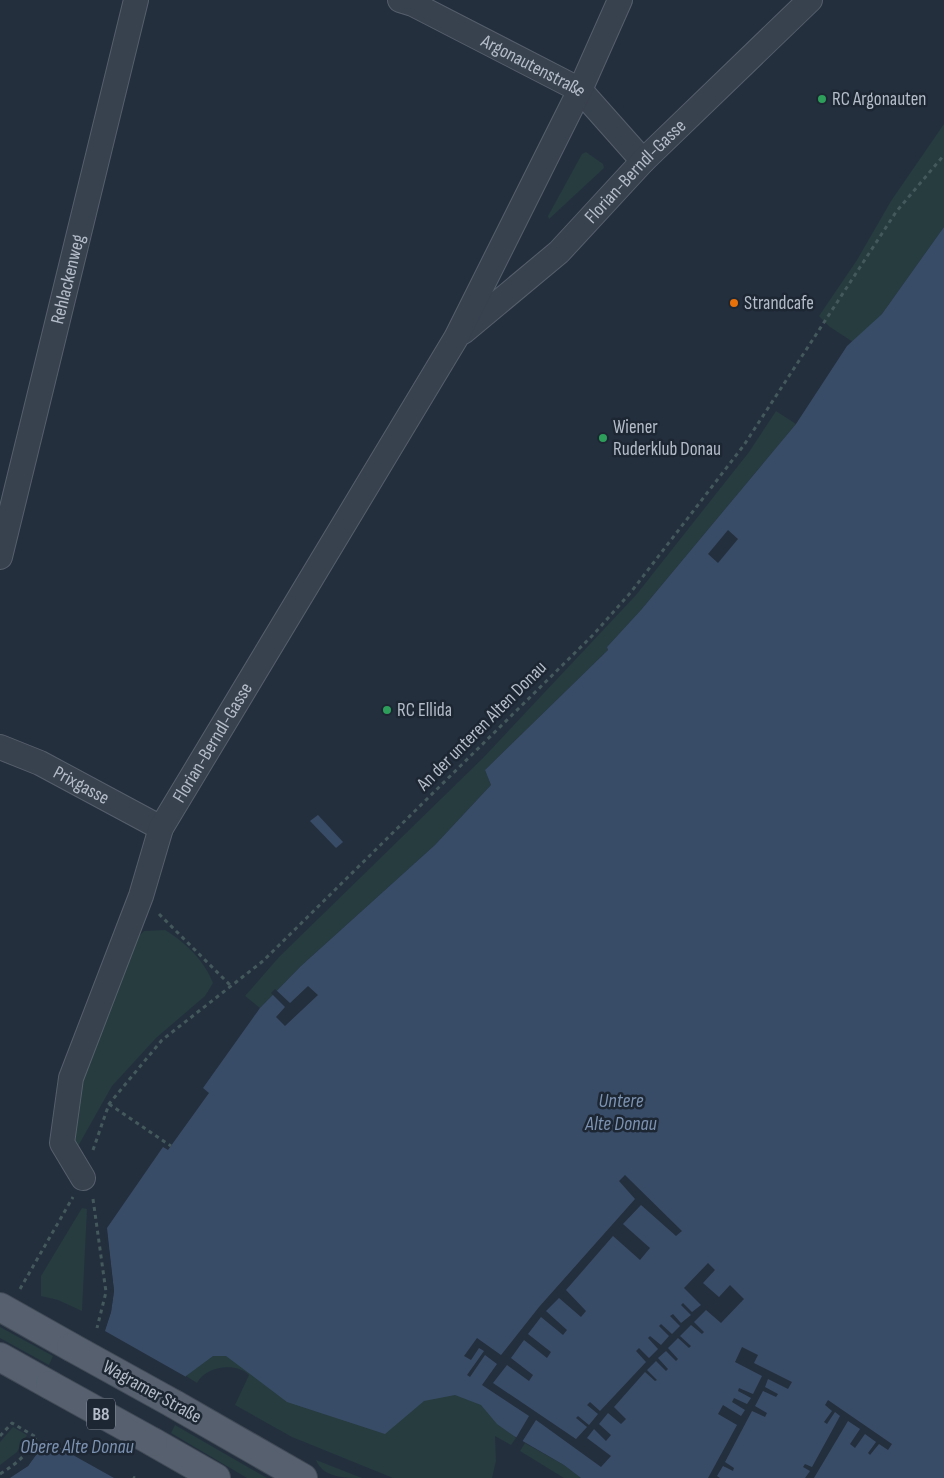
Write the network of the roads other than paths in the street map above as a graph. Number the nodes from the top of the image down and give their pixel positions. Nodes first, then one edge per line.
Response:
1 (136, 0) edge
2 (620, 0) edge
3 (810, 0) edge
4 (409, 1) edge
5 (580, 90) junction
6 (643, 161) junction
7 (456, 338) junction
8 (0, 557) edge
9 (0, 747) edge
10 (161, 828) junction
11 (83, 1178) road end
12 (10, 1299) edge
13 (0, 1357) edge
14 (216, 1478) edge
15 (303, 1478) edge

1 - 8 street, Rehlackenweg
2 - 5 street, Florian-Berndl-Gasse
3 - 6 street, Florian-Berndl-Gasse
4 - 5 street, Argonautenstraße
5 - 6 street, Argonautenstraße
5 - 7 street, Florian-Berndl-Gasse
6 - 7 street, Florian-Berndl-Gasse
7 - 10 street, Florian-Berndl-Gasse
9 - 10 street, Prixgasse
10 - 11 street, Florian-Berndl-Gasse
12 - 15 main road, Wagramer Straße / B8, bridge
13 - 14 main road, B8, bridge

